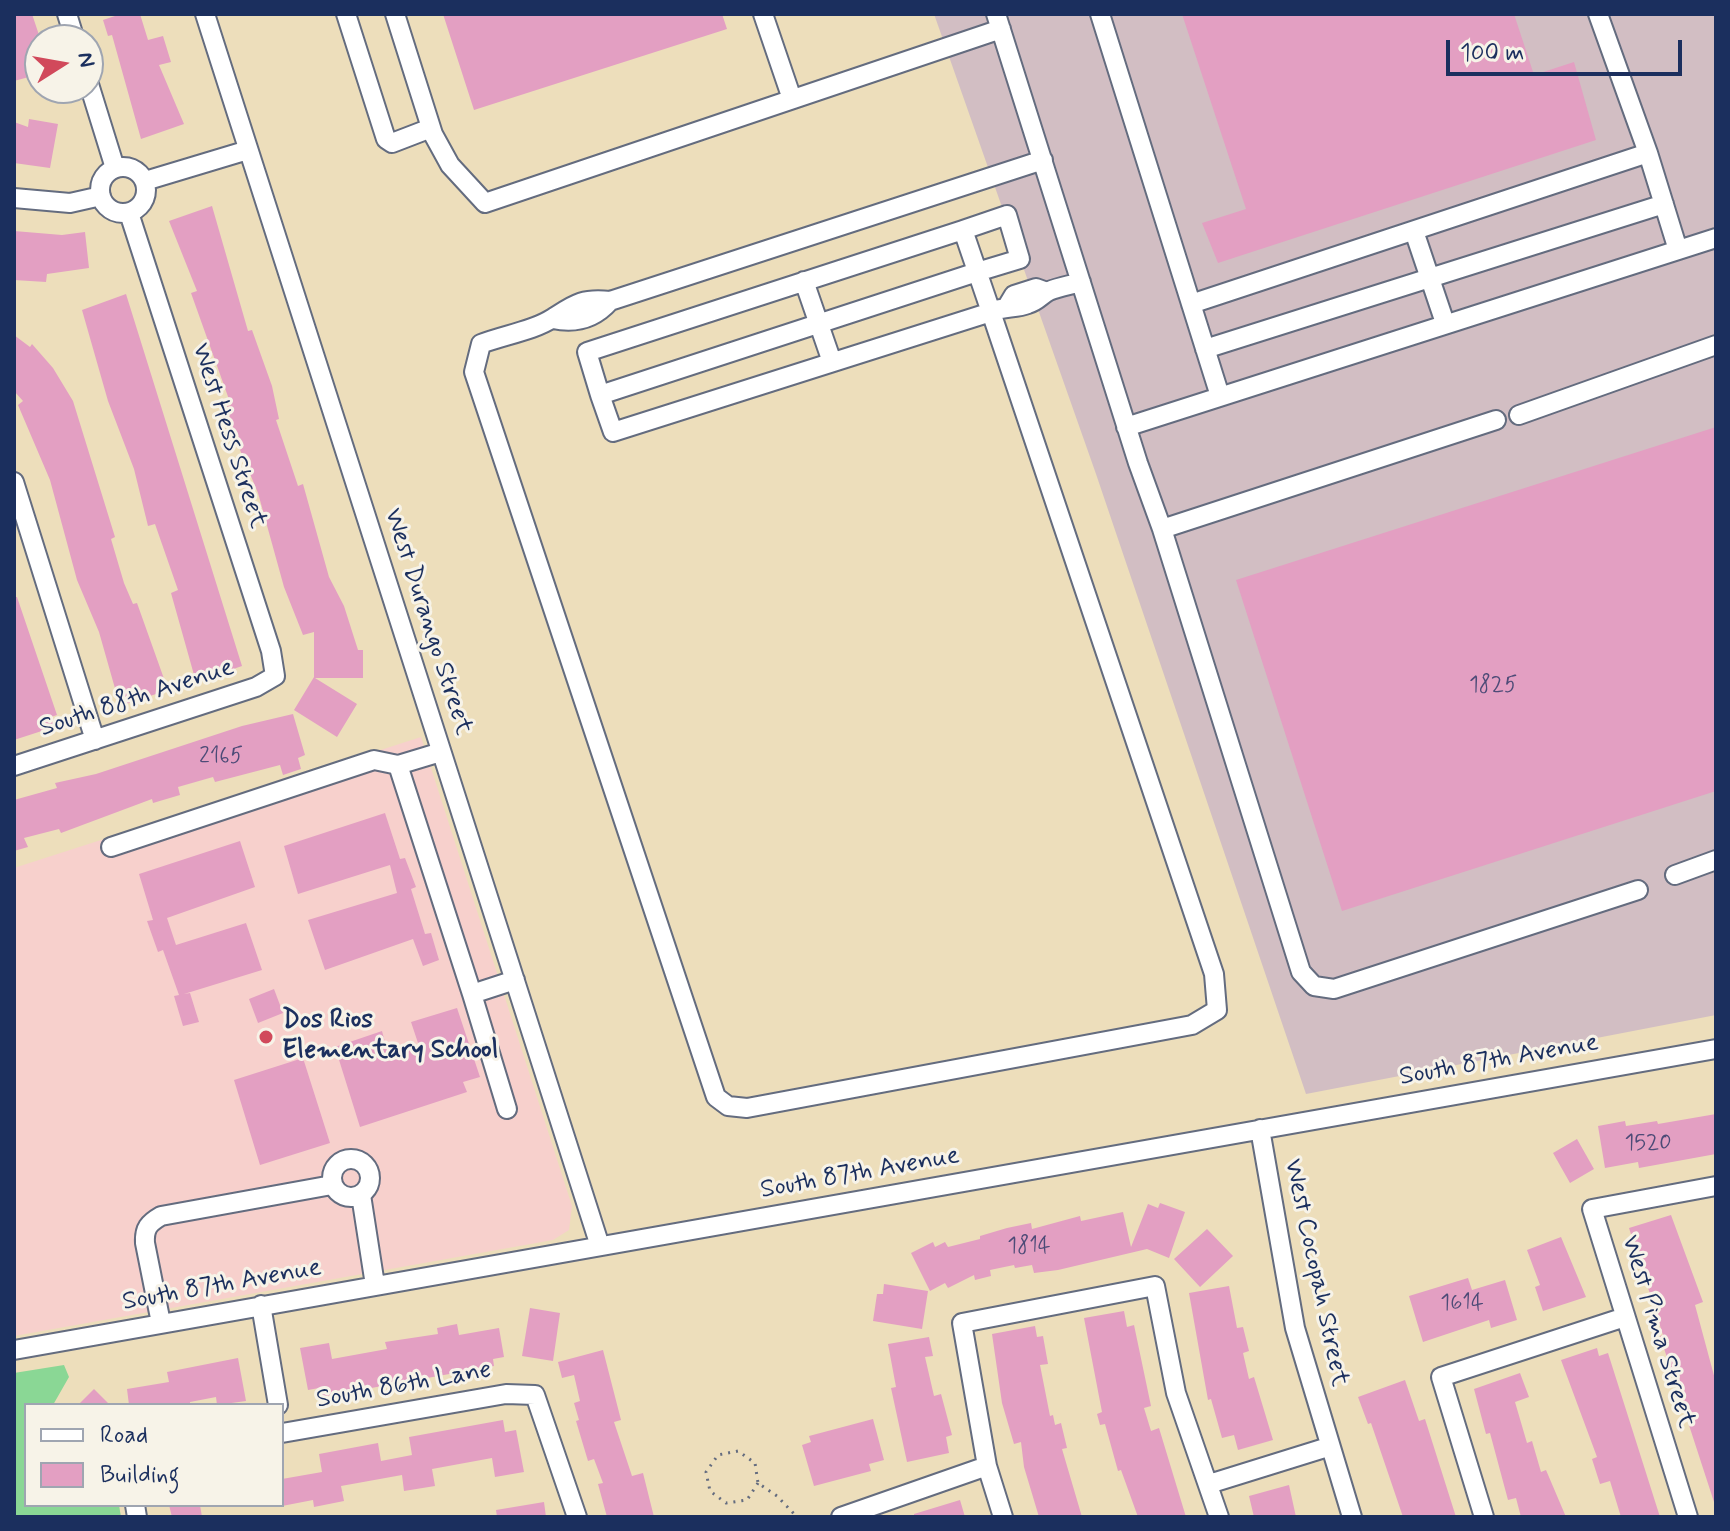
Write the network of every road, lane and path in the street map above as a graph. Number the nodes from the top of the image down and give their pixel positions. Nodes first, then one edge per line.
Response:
1 (205, 14) edge
2 (346, 14) edge
3 (395, 14) edge
4 (1100, 14) edge
5 (1598, 14) edge
6 (767, 15) edge
7 (998, 21) edge
8 (792, 99) junction
9 (95, 104) edge
10 (431, 128) junction
11 (248, 150) junction
12 (1648, 153) junction
13 (1043, 160) junction
14 (115, 168) junction
15 (145, 181) junction
16 (101, 196) junction
17 (14, 198) edge
18 (1664, 204) junction
19 (129, 213) junction
20 (963, 230) junction
21 (1414, 231) junction
22 (1716, 238) edge
23 (1678, 250) junction
24 (977, 272) junction
25 (1431, 277) junction
26 (804, 281) junction
27 (1081, 282) junction
28 (1191, 304) junction
29 (999, 308) junction
30 (1445, 323) junction
31 (819, 324) junction
32 (1716, 345) edge
33 (1205, 349) junction
34 (832, 362) junction
35 (600, 395) junction
36 (1220, 396) junction
37 (1519, 415) dead end
38 (1496, 420) dead end
39 (1126, 427) junction
40 (14, 482) edge
41 (1162, 529) junction
42 (275, 676) joint
43 (95, 740) junction
44 (441, 752) junction
45 (398, 765) junction
46 (14, 766) edge
47 (111, 847) dead end
48 (1716, 860) edge
49 (1675, 875) dead end
50 (1638, 890) dead end
51 (515, 980) junction
52 (472, 994) junction
53 (1716, 1049) edge
54 (507, 1109) dead end
55 (1260, 1129) junction
56 (332, 1185) junction
57 (1716, 1186) edge
58 (361, 1195) junction
59 (600, 1246) junction
60 (375, 1285) junction
61 (261, 1305) junction
62 (1625, 1317) junction
63 (161, 1323) junction
64 (14, 1350) edge
65 (278, 1403) edge
66 (284, 1431) edge
67 (1328, 1447) junction
68 (987, 1466) junction
69 (758, 1483) junction
70 (1209, 1484) junction
71 (577, 1517) edge
72 (797, 1517) edge
73 (841, 1517) edge
74 (1003, 1517) edge
75 (1219, 1517) edge
76 (1352, 1517) edge
77 (1484, 1517) edge
78 (1688, 1517) edge

1 - 11 street, West Durango Street
2 - 10 street
3 - 10 street
4 - 28 street
5 - 12 street
6 - 8 street
7 - 8 street
7 - 13 street
8 - 10 street
9 - 14 street
11 - 15 street
11 - 44 street, West Durango Street
12 - 18 street
12 - 21 street
13 - 27 street
13 - 29 street
14 - 15 street
14 - 16 street
15 - 19 street
16 - 17 street
16 - 19 street
18 - 23 street
18 - 25 street
19 - 42 street, West Hess Street
20 - 24 street
20 - 24 street
20 - 26 street
21 - 25 street
21 - 28 street
22 - 23 street
23 - 30 street
24 - 29 street
24 - 31 street
25 - 30 street
25 - 33 street
26 - 31 street
26 - 35 street
27 - 29 street
27 - 39 street
28 - 33 street
29 - 34 street
30 - 36 street
31 - 34 street
31 - 35 street
32 - 37 street
33 - 36 street
34 - 35 street
36 - 39 street
38 - 41 street
39 - 41 street
40 - 43 street
41 - 50 street
42 - 43 street, South 88th Avenue
43 - 46 street, South 88th Avenue
44 - 45 street
44 - 51 street, West Durango Street
45 - 47 street
45 - 52 street
48 - 49 street
51 - 52 street
51 - 59 street, West Durango Street
52 - 54 street
53 - 55 street, South 87th Avenue
55 - 59 street, South 87th Avenue
55 - 67 street, West Cocopah Street
56 - 58 street
56 - 58 street
56 - 63 street
57 - 62 street, West Pima Street
58 - 60 street
59 - 60 street, South 87th Avenue
60 - 61 street, South 87th Avenue
61 - 63 street, South 87th Avenue
61 - 65 street
62 - 77 street
62 - 78 street, West Pima Street
63 - 64 street, South 87th Avenue
66 - 71 street, South 86th Lane
67 - 70 street
67 - 76 street, West Cocopah Street
68 - 70 street
68 - 73 street
68 - 74 street
69 - 69 path
69 - 72 path
70 - 75 street

